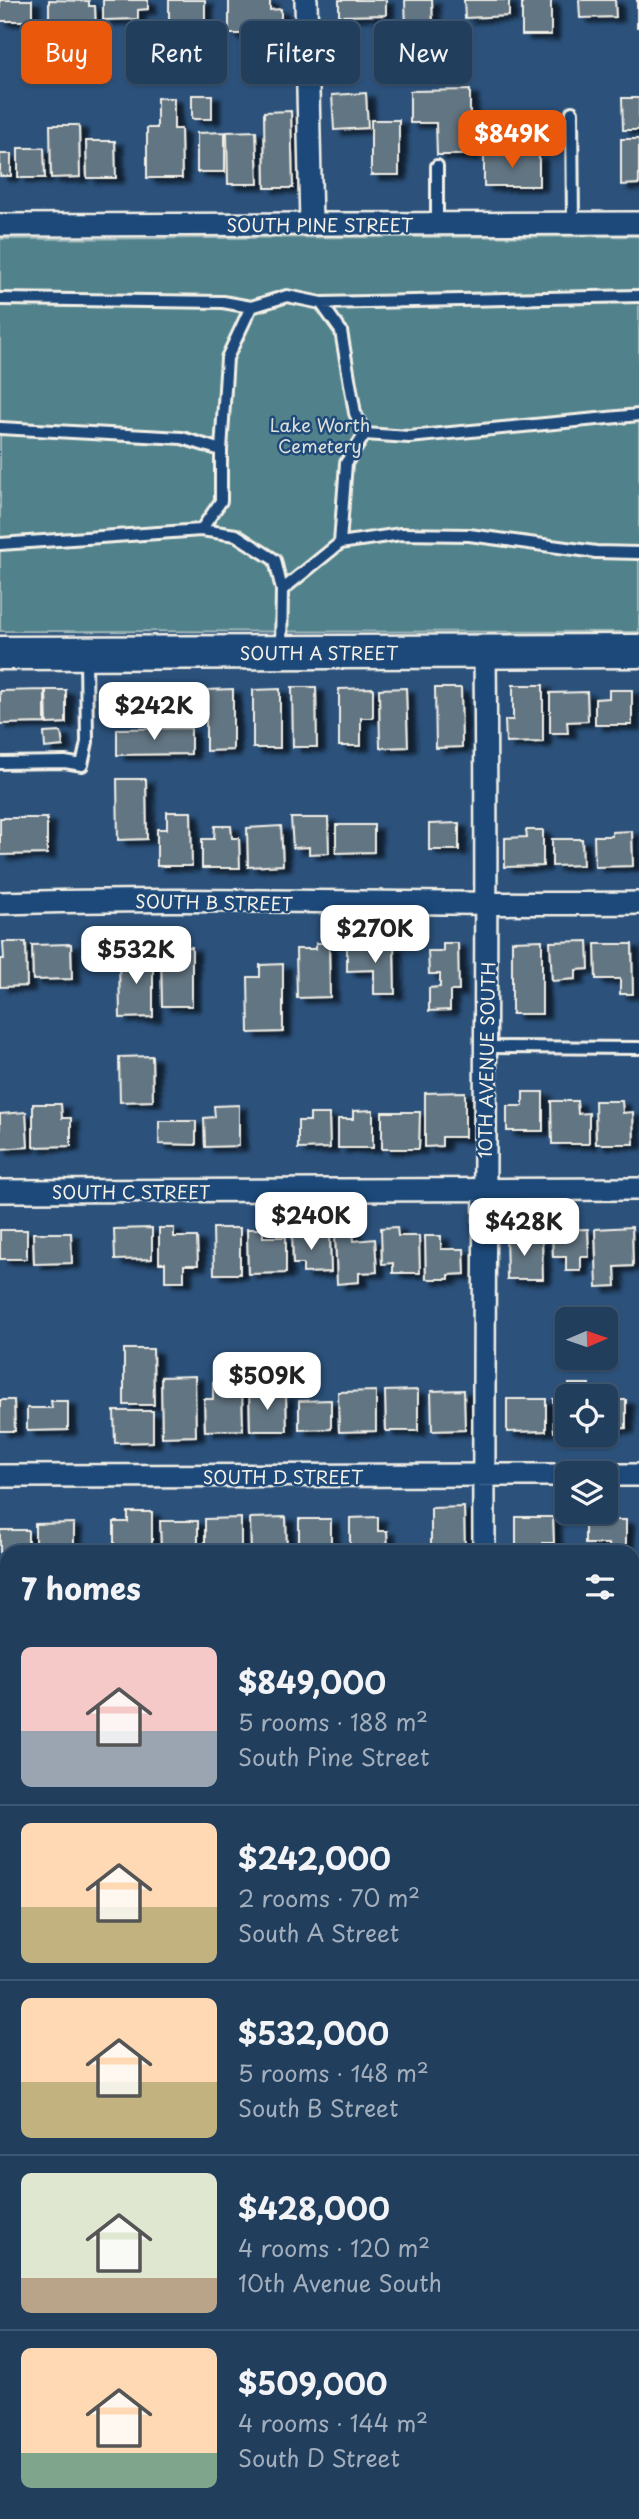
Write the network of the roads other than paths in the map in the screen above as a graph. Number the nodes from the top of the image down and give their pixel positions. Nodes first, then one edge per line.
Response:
1 (306, 0) edge
2 (572, 113) dead end
3 (437, 166) dead end
4 (573, 223) junction
5 (639, 223) edge
6 (311, 224) junction
7 (437, 224) junction
8 (0, 225) edge
9 (639, 296) edge
10 (0, 299) edge
11 (321, 303) junction
12 (251, 307) junction
13 (639, 415) edge
14 (0, 428) edge
15 (365, 434) junction
16 (221, 450) junction
17 (201, 530) junction
18 (340, 543) junction
19 (0, 544) edge
20 (639, 553) edge
21 (282, 590) junction
22 (639, 651) edge
23 (281, 652) junction
24 (485, 652) junction
25 (0, 653) edge
26 (86, 653) junction
27 (0, 762) edge
28 (0, 903) edge
29 (639, 903) edge
30 (488, 905) junction
31 (486, 1047) junction
32 (639, 1048) edge
33 (639, 1189) edge
34 (484, 1190) junction
35 (0, 1191) edge
36 (484, 1475) junction
37 (555, 1475) edge
38 (618, 1475) edge
39 (639, 1475) edge
40 (0, 1476) edge
41 (484, 1545) edge

1 - 6 street
2 - 4 lane
3 - 7 lane
4 - 5 street, SOUTH PINE STREET
4 - 7 street, SOUTH PINE STREET
6 - 7 street, SOUTH PINE STREET
6 - 8 street, SOUTH PINE STREET
9 - 11 lane
10 - 12 lane
11 - 12 lane
11 - 15 lane
12 - 16 lane
13 - 15 lane
14 - 16 lane
15 - 18 lane
16 - 17 lane
17 - 19 lane
17 - 21 lane
18 - 20 lane
18 - 21 lane
21 - 23 lane
22 - 24 street, SOUTH A STREET
23 - 24 street, SOUTH A STREET
23 - 26 street, SOUTH A STREET
24 - 30 street, 10TH AVENUE SOUTH
25 - 26 street, SOUTH A STREET
26 - 27 lane
28 - 30 street, SOUTH B STREET
29 - 30 street, SOUTH B STREET
30 - 31 street, 10TH AVENUE SOUTH
31 - 32 lane
31 - 34 street, 10TH AVENUE SOUTH
33 - 34 street, SOUTH C STREET
34 - 35 street, SOUTH C STREET
34 - 36 street, 10TH AVENUE SOUTH
36 - 37 street, SOUTH D STREET
36 - 40 street, SOUTH D STREET
36 - 41 street, 10TH AVENUE SOUTH
38 - 39 street

